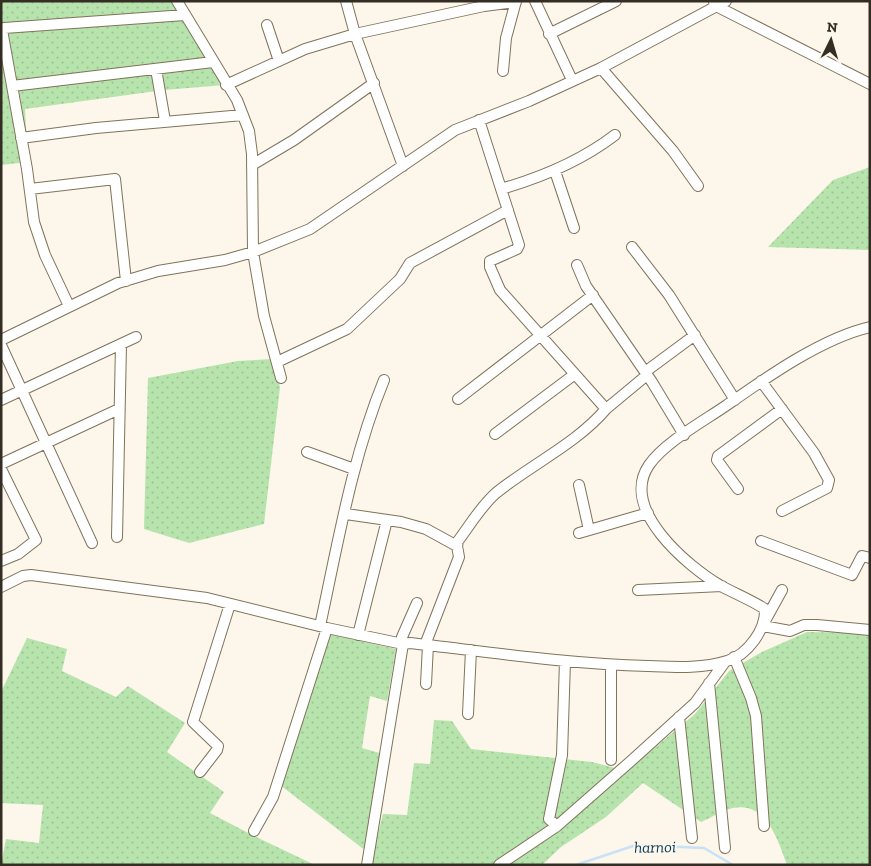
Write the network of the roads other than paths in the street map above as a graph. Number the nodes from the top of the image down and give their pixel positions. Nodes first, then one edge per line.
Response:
1 (177, 1) edge
2 (346, 1) edge
3 (534, 1) edge
4 (616, 1) edge
5 (516, 2) edge
6 (719, 3) edge
7 (484, 4) edge
8 (185, 14) junction
9 (267, 25) dead end
10 (355, 34) junction
11 (549, 34) junction
12 (279, 61) junction
13 (213, 62) junction
14 (601, 68) junction
15 (156, 69) junction
16 (503, 71) dead end
17 (572, 80) junction
18 (374, 83) junction
19 (870, 84) edge
20 (226, 85) junction
21 (12, 86) junction
22 (243, 115) junction
23 (479, 120) junction
24 (165, 121) junction
25 (615, 135) dead end
26 (21, 138) junction
27 (252, 165) junction
28 (403, 166) junction
29 (555, 171) junction
30 (698, 186) dead end
31 (30, 189) junction
32 (501, 189) junction
33 (508, 210) junction
34 (574, 228) dead end
35 (632, 247) dead end
36 (253, 252) junction
37 (577, 265) dead end
38 (126, 281) junction
39 (593, 295) junction
40 (68, 306) junction
41 (870, 327) edge
42 (542, 336) junction
43 (695, 336) junction
44 (136, 337) dead end
45 (1, 340) edge
46 (120, 344) junction
47 (1, 345) edge
48 (277, 362) junction
49 (646, 373) junction
50 (575, 374) junction
51 (281, 378) dead end
52 (384, 380) dead end
53 (761, 381) junction
54 (22, 391) junction
55 (458, 399) dead end
56 (1, 400) edge
57 (735, 400) junction
58 (120, 409) junction
59 (606, 409) junction
60 (782, 409) junction
61 (495, 434) dead end
62 (684, 435) junction
63 (46, 443) junction
64 (307, 452) dead end
65 (1, 464) edge
66 (1, 469) edge
67 (354, 469) junction
68 (579, 485) dead end
69 (738, 489) dead end
70 (782, 511) dead end
71 (648, 513) junction
72 (346, 514) junction
73 (387, 520) junction
74 (117, 537) dead end
75 (761, 541) dead end
76 (92, 543) dead end
77 (456, 546) junction
78 (870, 558) edge
79 (1, 561) edge
80 (722, 586) junction
81 (1, 587) edge
82 (638, 590) dead end
83 (782, 590) dead end
84 (417, 603) dead end
85 (230, 604) junction
86 (764, 623) junction
87 (324, 627) junction
88 (870, 630) edge
89 (358, 634) junction
90 (403, 644) junction
91 (426, 645) junction
92 (471, 650) junction
93 (729, 659) junction
94 (565, 661) junction
95 (611, 666) junction
96 (709, 683) junction
97 (426, 684) dead end
98 (468, 714) dead end
99 (679, 717) junction
100 (611, 760) dead end
101 (200, 772) dead end
102 (557, 826) junction
103 (764, 826) dead end
104 (254, 831) dead end
105 (692, 838) dead end
106 (725, 848) dead end
107 (368, 865) edge
108 (500, 865) edge

1 - 8 street
2 - 10 street
3 - 11 street
4 - 11 street
5 - 7 street
5 - 16 street
6 - 14 street
6 - 19 street
7 - 10 street
8 - 13 street
8 - 21 street
9 - 12 street
10 - 12 street
10 - 18 street
11 - 17 street
12 - 20 street
13 - 15 street
13 - 20 street
14 - 17 street
14 - 30 street
15 - 21 street
15 - 24 street
17 - 23 street
18 - 27 street
18 - 28 street
20 - 22 street
21 - 26 street
22 - 24 street
22 - 27 street
23 - 28 street
23 - 32 street
24 - 26 street
25 - 29 street
26 - 31 street
27 - 36 street
28 - 36 street
29 - 32 street
29 - 34 street
31 - 38 street
31 - 40 street
32 - 33 street
33 - 42 street
33 - 48 street
35 - 43 street
36 - 38 street
36 - 48 street
37 - 39 street
38 - 40 street
39 - 42 street
39 - 49 street
40 - 45 street
41 - 53 street
42 - 50 street
42 - 55 street
43 - 49 street
43 - 57 street
44 - 46 street
46 - 54 street
46 - 58 street
47 - 54 street
48 - 51 street
49 - 59 street
49 - 62 street
50 - 59 street
50 - 61 street
52 - 67 street
53 - 57 street
53 - 60 street
54 - 56 street
54 - 63 street
57 - 62 street
58 - 63 street
58 - 74 street
59 - 77 street
60 - 69 street
60 - 70 street
62 - 71 street
63 - 65 street
63 - 76 street
64 - 67 street
66 - 79 street
67 - 72 street
68 - 71 street
71 - 80 street
72 - 73 street
72 - 87 street
73 - 77 street
73 - 89 street
75 - 78 street
77 - 91 street
80 - 82 street
80 - 86 street
81 - 85 street
83 - 86 street
84 - 90 street
85 - 87 street
85 - 101 street
86 - 88 street
86 - 93 street
87 - 89 street
87 - 104 street
89 - 90 street
90 - 91 street
90 - 107 street
91 - 92 street
91 - 97 street
92 - 94 street
92 - 98 street
93 - 95 street
93 - 96 street
93 - 103 street
94 - 95 street
94 - 102 street
95 - 100 street
96 - 99 street
96 - 106 street
99 - 102 street
99 - 105 street
102 - 108 street

